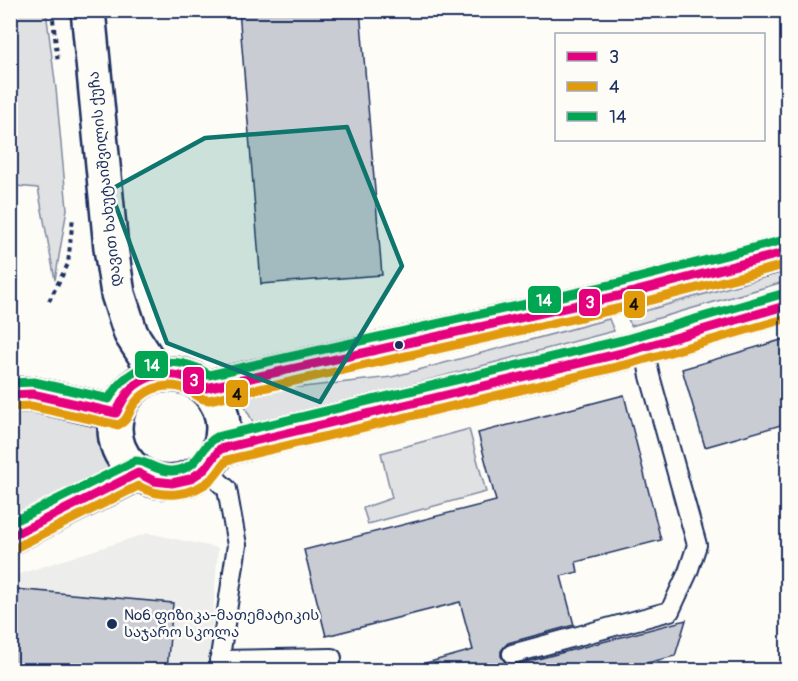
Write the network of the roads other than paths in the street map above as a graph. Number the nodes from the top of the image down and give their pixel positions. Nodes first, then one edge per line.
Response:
1 (88, 10) edge
2 (788, 252) edge
3 (788, 305) edge
4 (644, 347) junction
5 (157, 374) junction
6 (206, 388) junction
7 (10, 395) edge
8 (116, 413) junction
9 (213, 459) junction
10 (138, 473) junction
11 (10, 537) edge
12 (512, 654) dead end
13 (332, 658) dead end
14 (218, 665) edge

1 - 5 street, დავით ხახუტაიშვილის ქუჩა
2 - 6 street
3 - 4 street
4 - 9 street
4 - 12 lane
5 - 6 street
5 - 8 street
6 - 9 street
7 - 8 street
8 - 10 street
9 - 10 street
9 - 14 lane
10 - 11 street
13 - 14 lane

